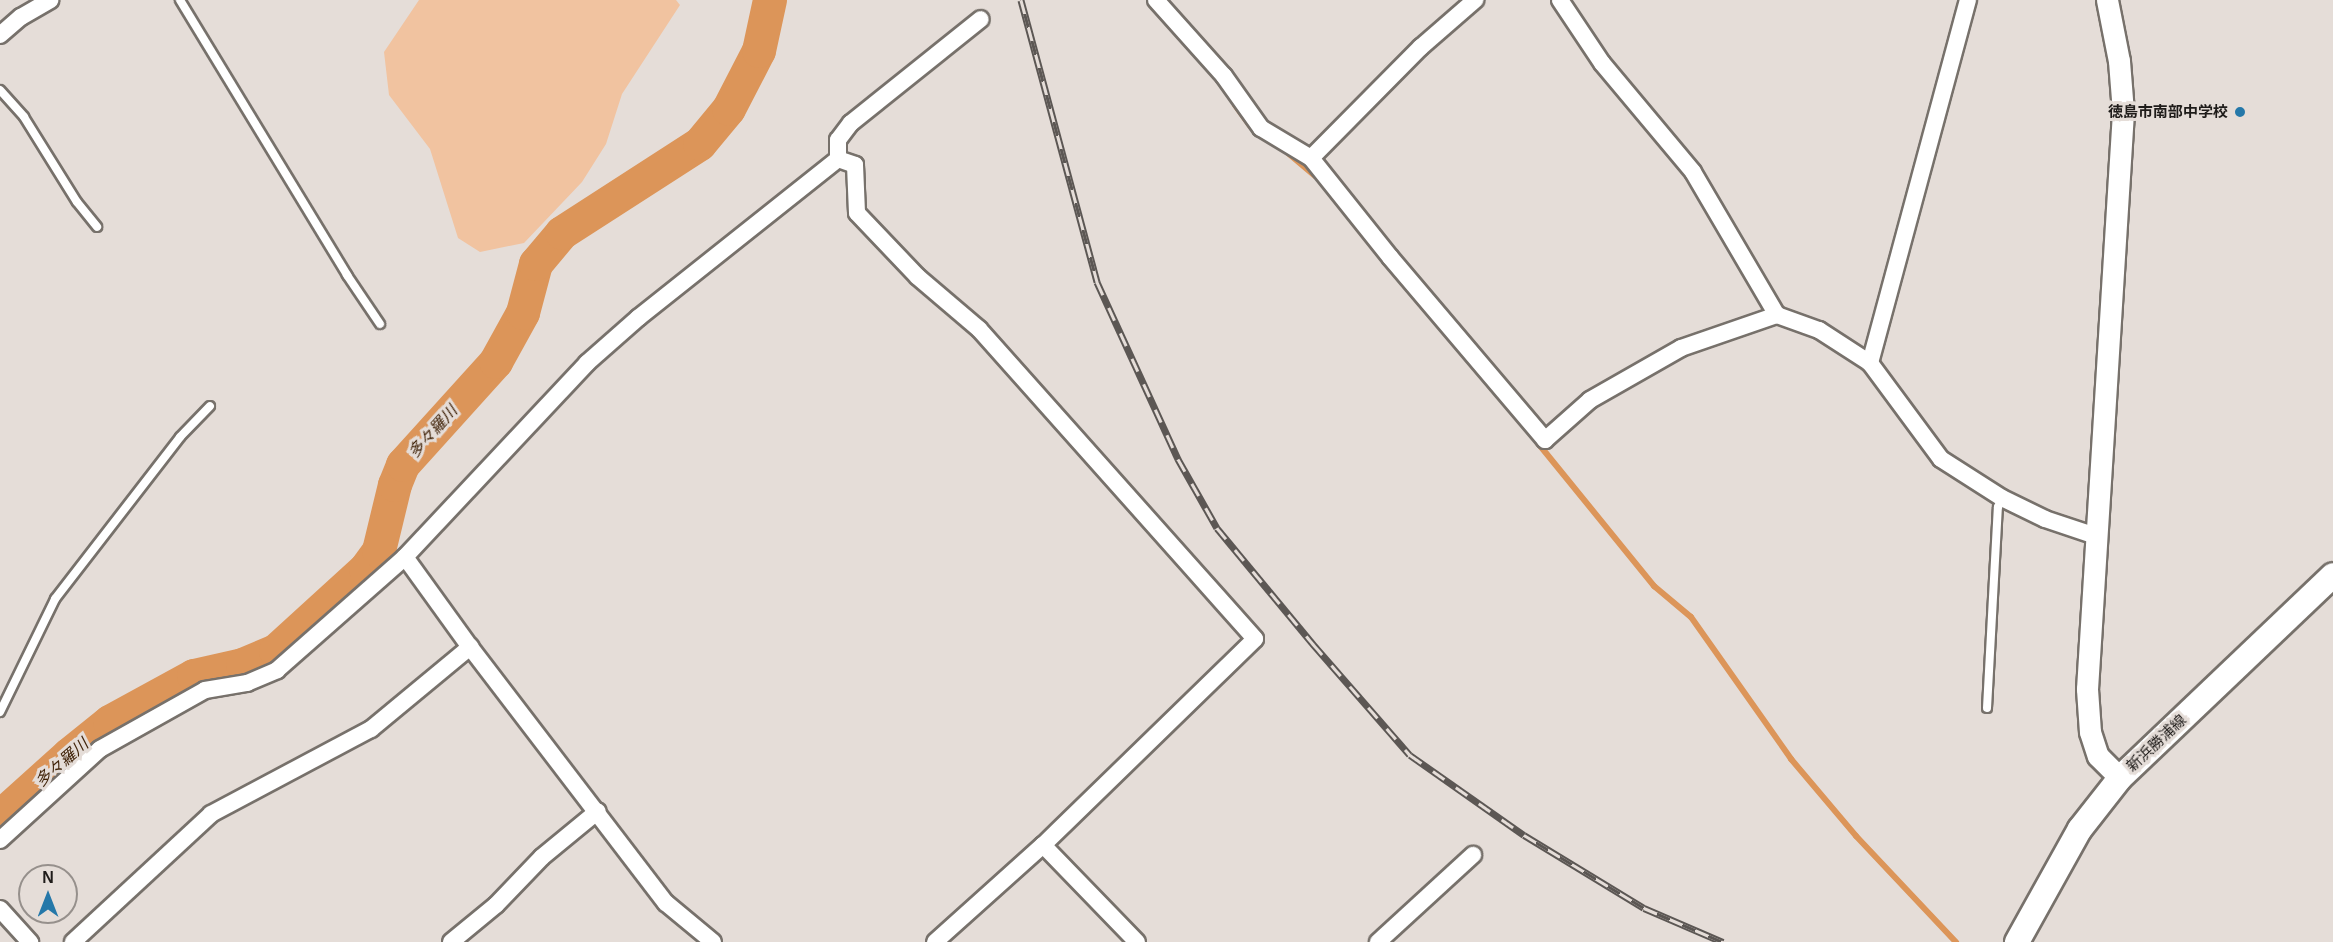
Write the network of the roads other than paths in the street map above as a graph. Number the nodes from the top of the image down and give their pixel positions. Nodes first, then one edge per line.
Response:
1 (51, 0) edge
2 (180, 0) edge
3 (1156, 0) edge
4 (1475, 0) edge
5 (1560, 0) edge
6 (1968, 0) edge
7 (2107, 0) edge
8 (981, 19) dead end
9 (0, 35) edge
10 (0, 90) edge
11 (1311, 158) junction
12 (838, 159) junction
13 (97, 227) dead end
14 (1777, 315) junction
15 (380, 324) dead end
16 (1870, 363) junction
17 (210, 406) dead end
18 (2002, 498) junction
19 (2096, 536) junction
20 (405, 556) junction
21 (2333, 575) edge
22 (470, 647) junction
23 (1987, 708) dead end
24 (0, 712) edge
25 (2120, 778) junction
26 (598, 811) junction
27 (0, 840) edge
28 (1043, 845) junction
29 (1473, 855) dead end
30 (0, 909) edge
31 (30, 942) edge
32 (73, 942) edge
33 (451, 942) edge
34 (713, 942) edge
35 (935, 942) edge
36 (1137, 942) edge
37 (1378, 942) edge
38 (2017, 942) edge

1 - 9 street
2 - 15 lane
3 - 11 street
4 - 11 street
5 - 14 street
6 - 16 street
7 - 19 street
8 - 12 street
10 - 13 lane
11 - 14 street
12 - 20 street
12 - 28 street
14 - 16 street
16 - 18 street
17 - 24 lane
18 - 19 street
18 - 23 lane
19 - 25 street
20 - 22 street
20 - 27 street
21 - 25 main road, 新浜勝浦線
22 - 26 street
22 - 32 street
25 - 38 main road, 新浜勝浦線
26 - 33 street
26 - 34 street
28 - 35 street
28 - 36 street
29 - 37 street
30 - 31 street

